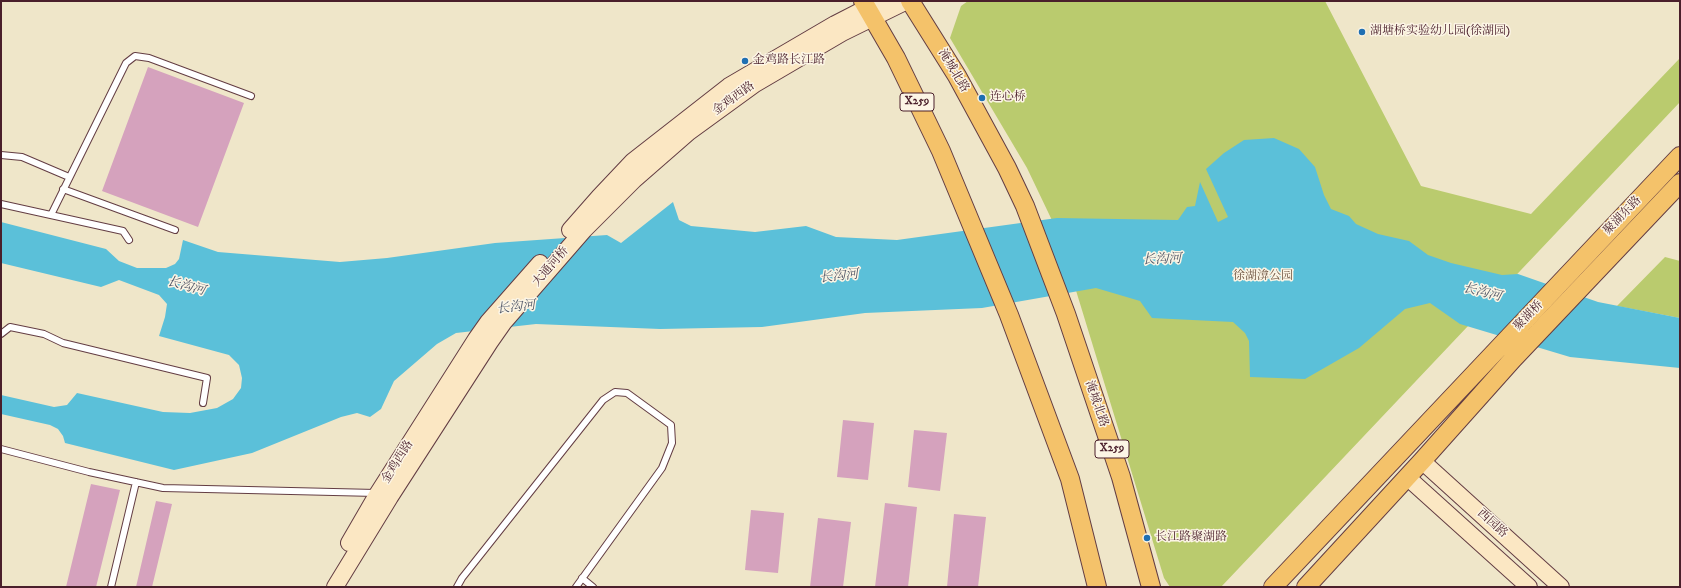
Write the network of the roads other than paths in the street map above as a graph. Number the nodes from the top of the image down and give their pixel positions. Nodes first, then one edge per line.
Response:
1 (908, 1) edge
2 (870, 7) edge
3 (251, 96) dead end
4 (1, 155) edge
5 (1680, 156) edge
6 (69, 177) junction
7 (1680, 183) edge
8 (63, 190) junction
9 (1, 204) edge
10 (51, 215) junction
11 (175, 230) dead end
12 (576, 230) joint
13 (129, 240) dead end
14 (1567, 276) joint
15 (1588, 280) joint
16 (1, 334) edge
17 (483, 341) junction
18 (202, 403) dead end
19 (1, 449) edge
20 (1422, 461) junction
21 (1407, 477) junction
22 (136, 482) junction
23 (378, 494) junction
24 (582, 578) junction
25 (331, 586) edge
26 (111, 587) edge
27 (457, 587) edge
28 (576, 587) edge
29 (593, 587) edge
30 (1097, 587) edge
31 (1151, 587) edge
32 (1272, 587) edge
33 (1306, 587) edge
34 (1529, 587) edge
35 (1561, 587) edge

1 - 2 street, 金鸡西路
1 - 31 main road, 淹城北路 / X259
2 - 12 street, 金鸡西路
2 - 30 main road, X259
3 - 6 lane
4 - 6 lane
5 - 14 main road, 聚湖东路
6 - 8 lane
7 - 15 main road, 聚湖东路
8 - 10 lane
8 - 11 lane
9 - 10 lane
10 - 13 lane
12 - 17 street, 大通河桥
14 - 32 main road, 聚湖桥
15 - 20 main road, 聚湖桥
16 - 18 lane
17 - 23 street, 金鸡西路
17 - 25 street, 金鸡西路
19 - 22 lane
20 - 21 main road, 聚湖桥
20 - 35 street, 西园路
21 - 33 main road, 聚湖桥
21 - 34 street, 西园路
22 - 23 lane
22 - 26 lane
23 - 25 street, 金鸡西路
24 - 27 lane
24 - 28 lane
24 - 29 lane

